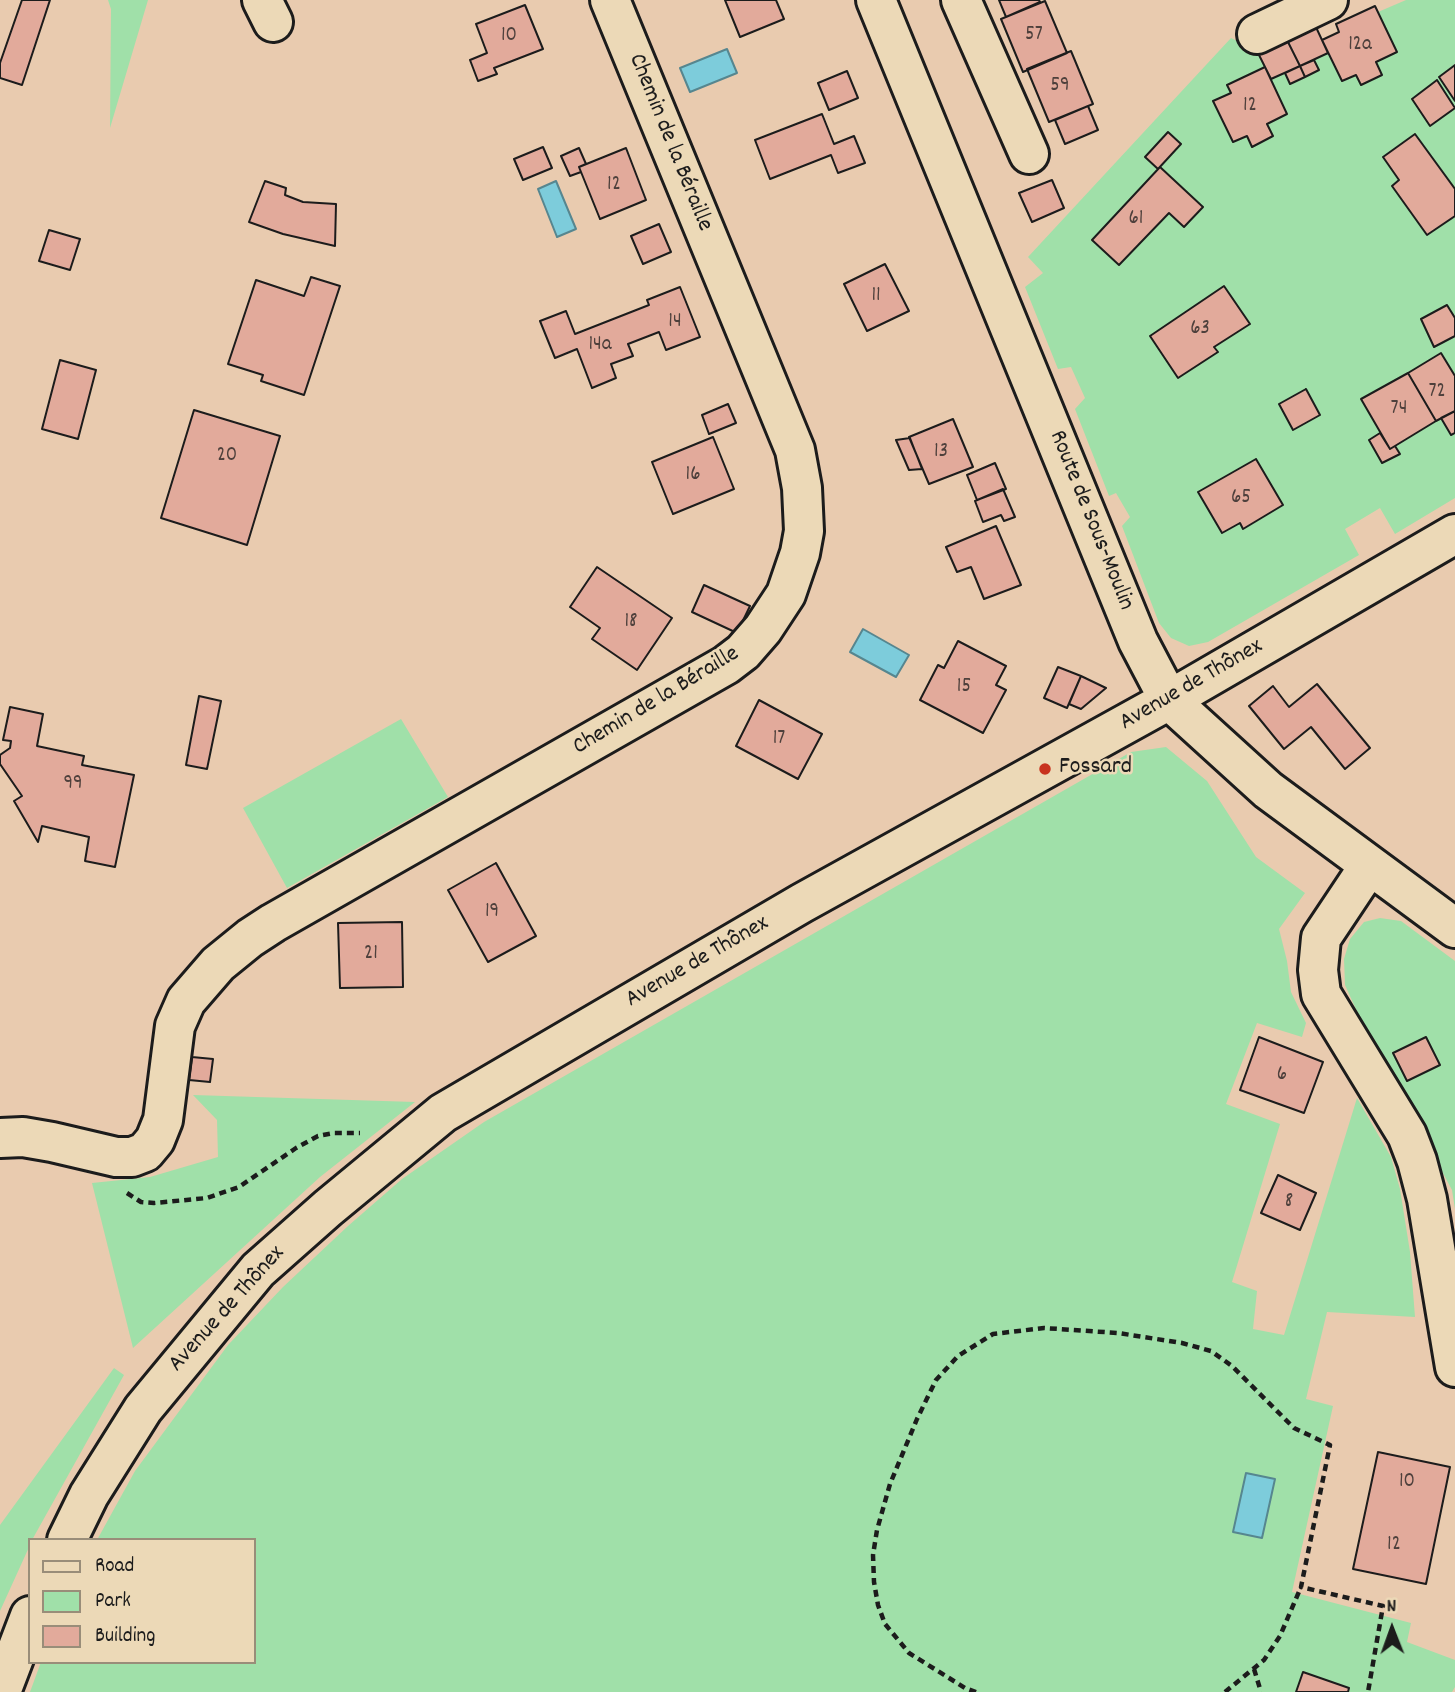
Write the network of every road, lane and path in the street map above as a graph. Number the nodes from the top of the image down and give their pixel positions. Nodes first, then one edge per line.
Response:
1 (610, 0) edge
2 (876, 0) edge
3 (961, 0) edge
4 (1328, 0) edge
5 (1257, 34) dead end
6 (1029, 154) dead end
7 (1455, 534) edge
8 (1169, 700) junction
9 (1368, 866) junction
10 (1455, 929) edge
11 (0, 1138) edge
12 (400, 1147) junction
13 (116, 1157) junction
14 (1455, 1367) edge
15 (67, 1538) edge
16 (1301, 1587) junction
17 (28, 1621) edge
18 (1254, 1669) junction
19 (1, 1692) edge
20 (976, 1692) edge
21 (1225, 1692) edge
22 (1261, 1692) edge
23 (1368, 1692) edge

1 - 13 street, Chemin de la Béraille
2 - 8 street, Route de Sous-Moulin
3 - 6 street
4 - 5 street
7 - 8 street, Avenue de Thônex
8 - 9 street, Route de Sous-Moulin
8 - 12 street, Avenue de Thônex
9 - 10 street, Route de Sous-Moulin
9 - 14 street
11 - 13 street
12 - 13 path
12 - 15 street, Avenue de Thônex
16 - 18 path
16 - 20 path
16 - 23 path
17 - 19 street
18 - 21 path
18 - 22 path

